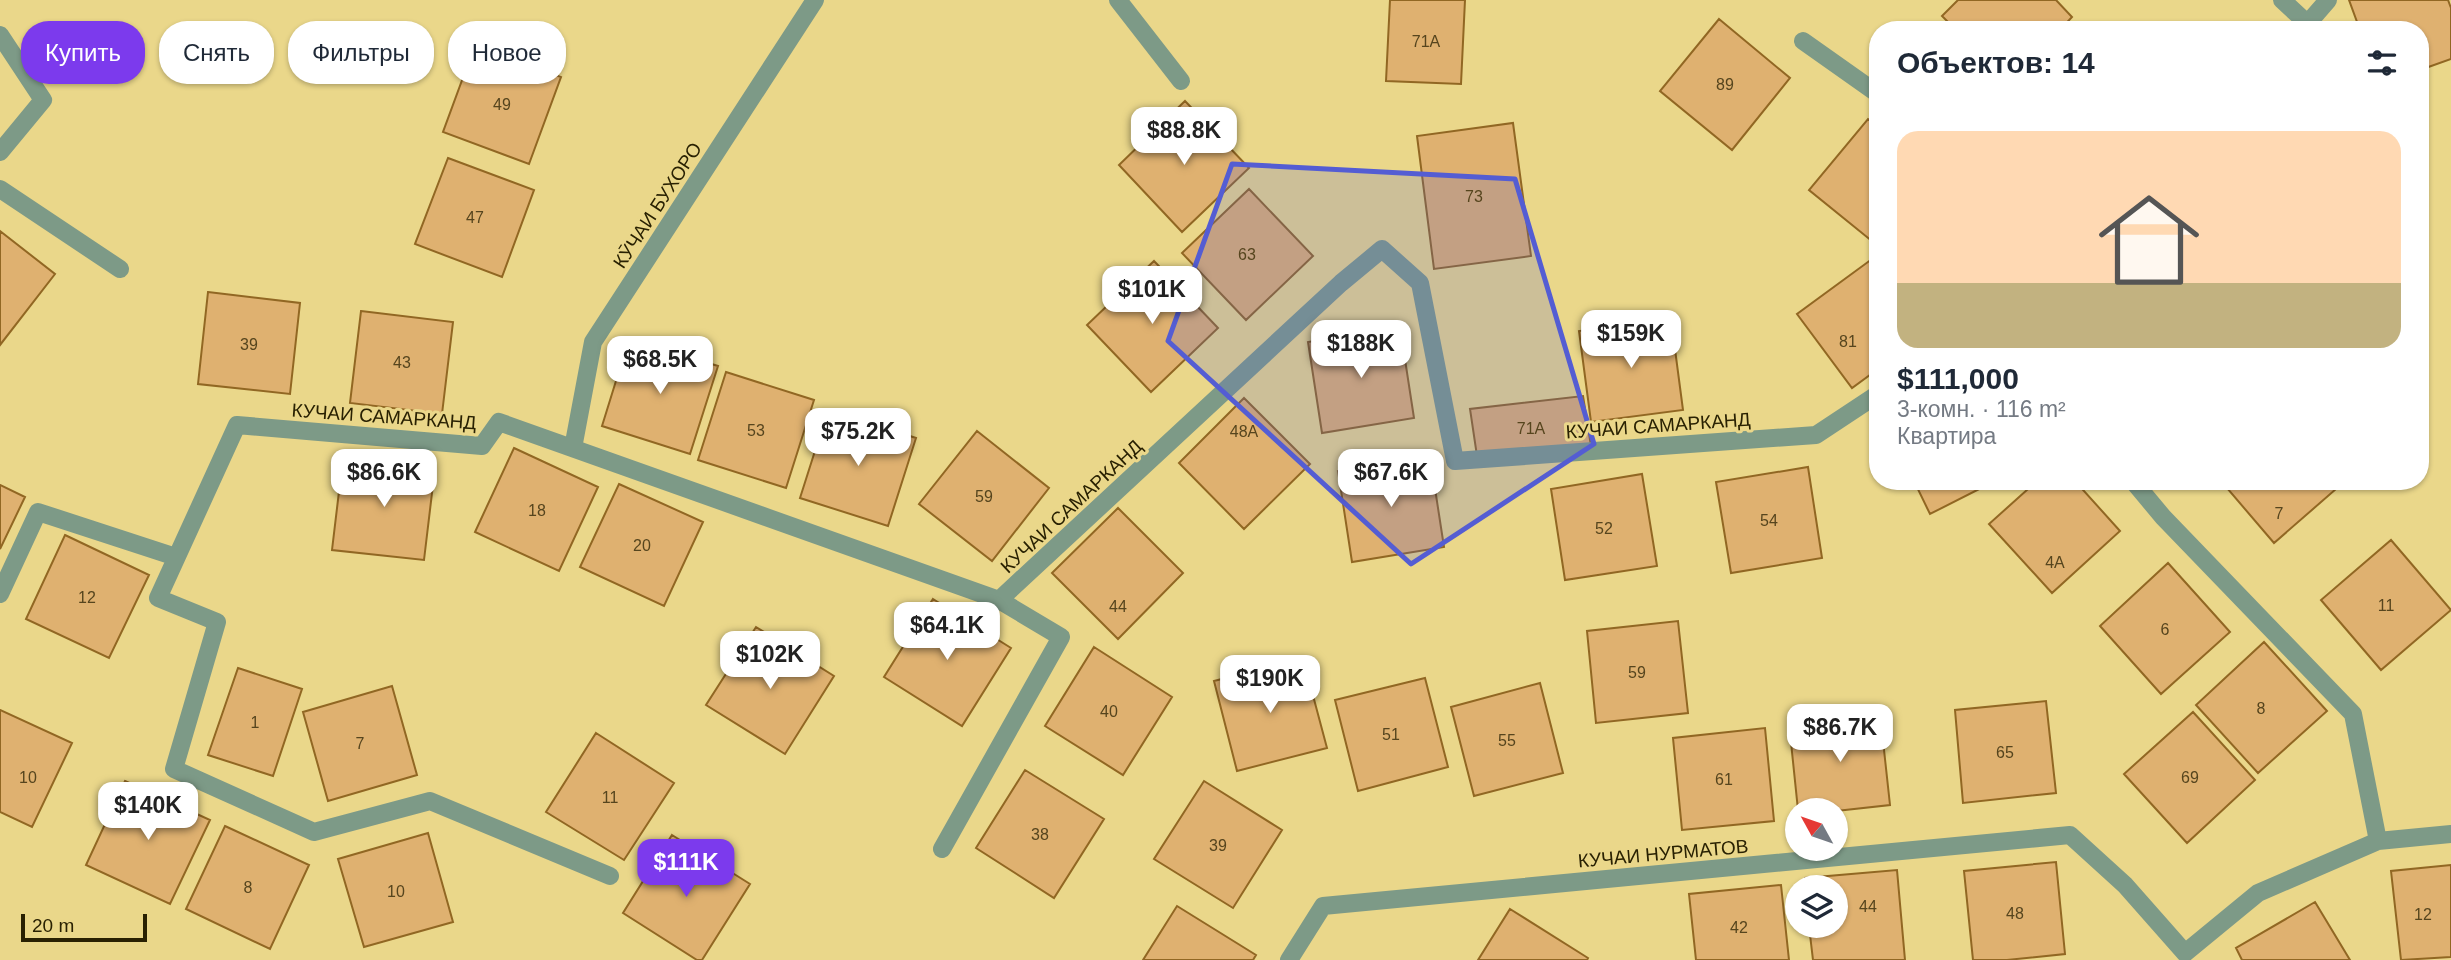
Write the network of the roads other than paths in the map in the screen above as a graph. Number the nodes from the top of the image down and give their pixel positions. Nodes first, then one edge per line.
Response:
1 (816, 0) edge
2 (1118, 0) edge
3 (2282, 0) edge
4 (2328, 0) edge
5 (2300, 21) edge
6 (2310, 21) edge
7 (0, 35) edge
8 (1803, 41) dead end
9 (1181, 81) dead end
10 (1869, 88) edge
11 (0, 152) edge
12 (0, 189) edge
13 (120, 270) dead end
14 (1869, 400) edge
15 (573, 448) junction
16 (2140, 490) edge
17 (176, 557) junction
18 (0, 594) edge
19 (999, 600) junction
20 (2451, 834) edge
21 (2378, 841) junction
22 (942, 849) dead end
23 (610, 876) dead end
24 (1289, 960) edge

1 - 15 street, КӮЧАИ БУХОРО
2 - 9 street
3 - 5 street
4 - 6 street
7 - 11 street
8 - 10 street
12 - 13 street
14 - 19 street, КУЧАИ САМАРКАНД
15 - 17 street, КУЧАИ САМАРКАНД
15 - 19 street, КУЧАИ САМАРКАНД
16 - 21 street
17 - 18 street
17 - 23 street, КУЧАИ САМАРКАНД
19 - 22 street
20 - 21 street
21 - 24 street, КУЧАИ НУРМАТОВ

